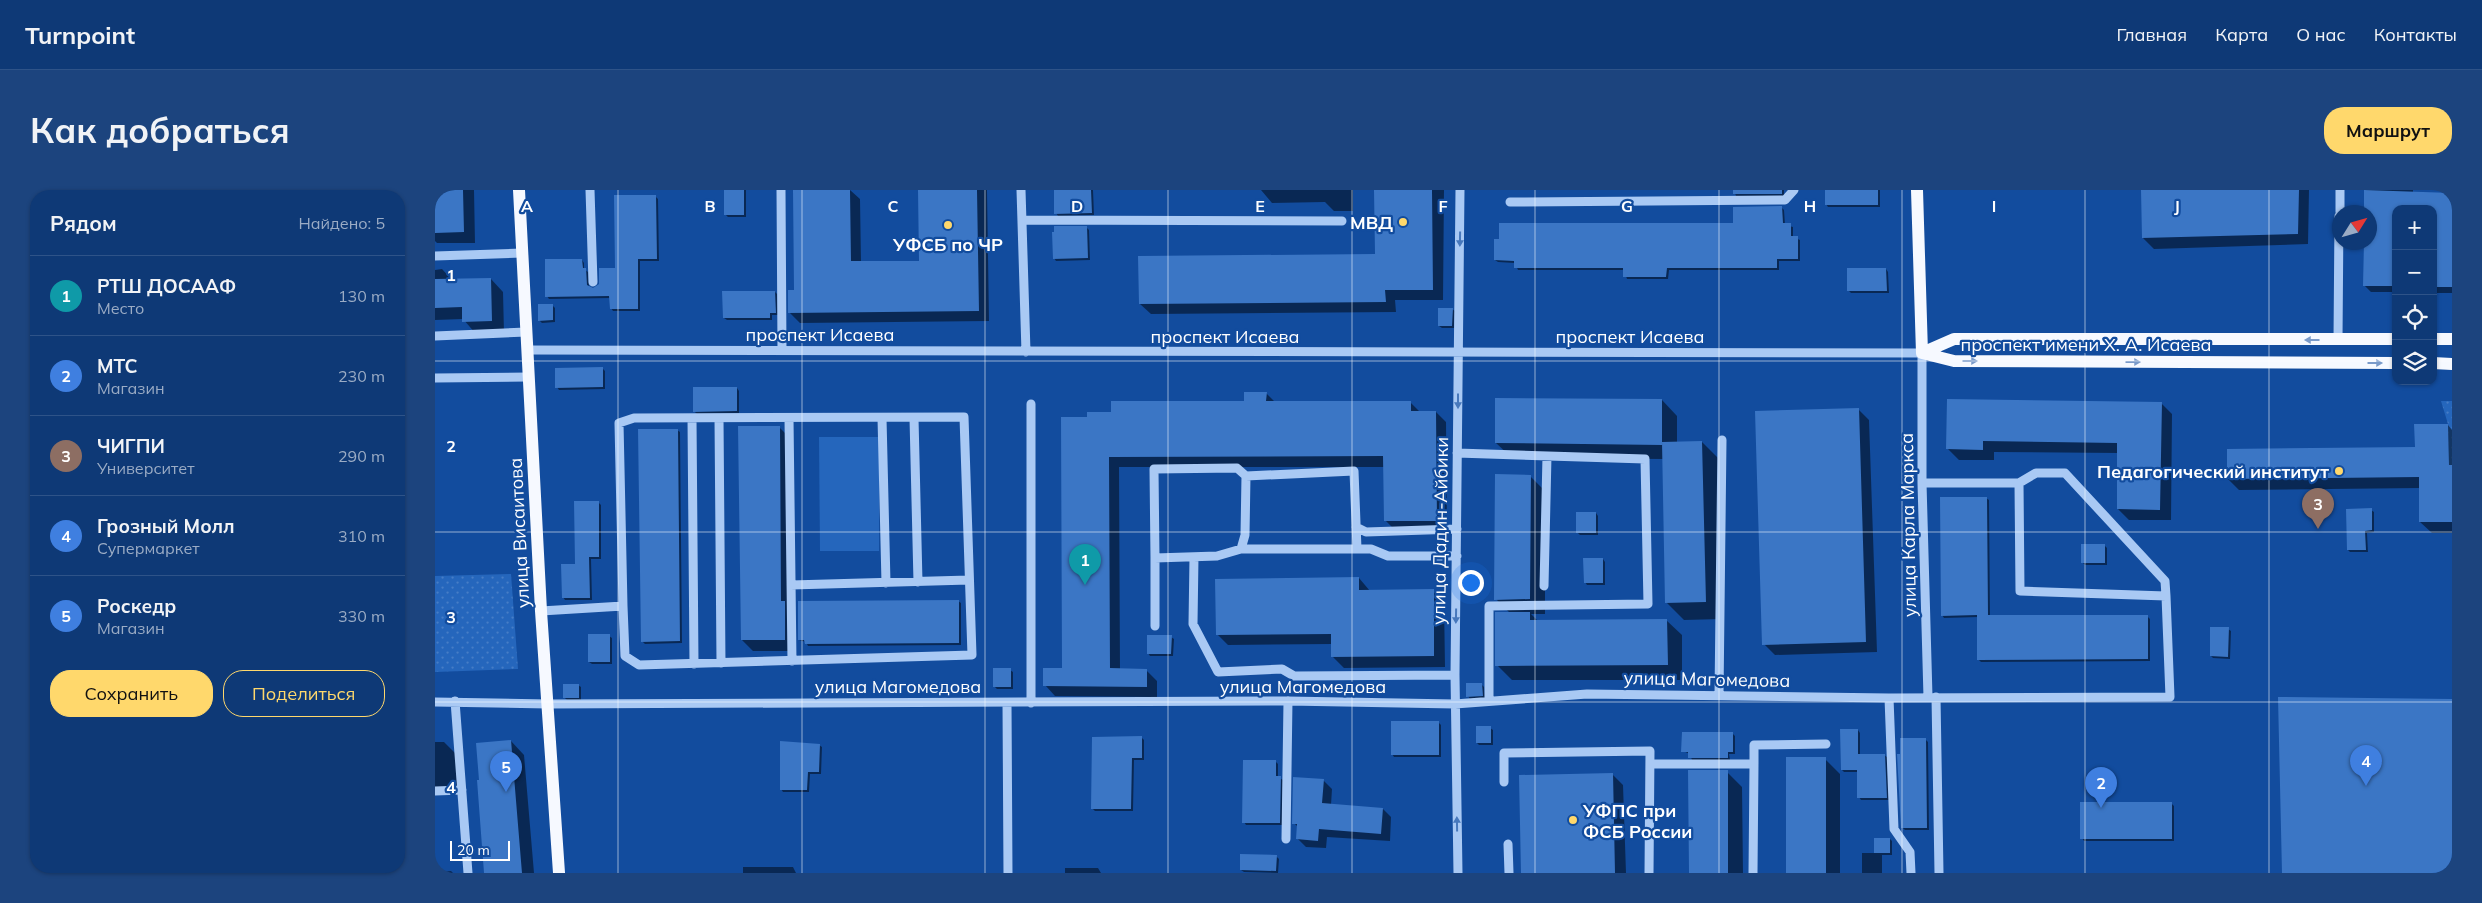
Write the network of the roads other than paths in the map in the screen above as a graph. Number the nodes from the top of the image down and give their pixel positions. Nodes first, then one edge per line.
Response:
1 (519, 190) edge
2 (590, 190) edge
3 (781, 190) edge
4 (1021, 190) edge
5 (1460, 190) edge
6 (1794, 190) edge
7 (1917, 190) edge
8 (2340, 190) edge
9 (1510, 202) dead end
10 (2339, 205) edge
11 (1022, 220) junction
12 (1342, 221) dead end
13 (2339, 250) edge
14 (521, 253) junction
15 (435, 256) edge
16 (593, 282) dead end
17 (526, 332) junction
18 (435, 336) edge
19 (2452, 339) edge
20 (2338, 340) junction
21 (2392, 340) edge
22 (2437, 340) edge
23 (527, 350) junction
24 (782, 350) junction
25 (1026, 352) junction
26 (1458, 352) junction
27 (1923, 353) junction
28 (2392, 363) edge
29 (2437, 363) edge
30 (2452, 364) edge
31 (528, 377) junction
32 (435, 378) edge
33 (1031, 404) dead end
34 (693, 418) junction
35 (719, 418) junction
36 (789, 418) junction
37 (882, 418) junction
38 (914, 418) junction
39 (1722, 440) dead end
40 (1457, 453) junction
41 (1547, 456) junction
42 (1246, 476) junction
43 (1922, 483) junction
44 (2019, 483) junction
45 (1356, 527) junction
46 (1457, 529) junction
47 (1241, 549) junction
48 (1357, 549) junction
49 (1457, 556) junction
50 (1194, 557) junction
51 (1155, 558) junction
52 (969, 580) junction
53 (919, 582) junction
54 (886, 583) junction
55 (791, 586) junction
56 (1544, 586) dead end
57 (2166, 596) junction
58 (623, 606) junction
59 (541, 611) junction
60 (1155, 626) dead end
61 (792, 661) junction
62 (721, 663) junction
63 (694, 664) junction
64 (1455, 675) junction
65 (1719, 695) junction
66 (1932, 697) junction
67 (1889, 698) junction
68 (1489, 700) junction
69 (455, 701) junction
70 (1288, 701) junction
71 (435, 702) edge
72 (1007, 703) junction
73 (1031, 703) junction
74 (547, 704) junction
75 (1455, 704) junction
76 (1826, 744) dead end
77 (1650, 764) junction
78 (1754, 764) junction
79 (1504, 782) dead end
80 (462, 790) junction
81 (435, 791) edge
82 (1286, 839) dead end
83 (1508, 844) dead end
84 (468, 873) edge
85 (559, 873) edge
86 (1008, 873) edge
87 (1458, 873) edge
88 (1509, 873) edge
89 (1649, 873) edge
90 (1753, 873) edge
91 (1911, 873) edge
92 (1939, 873) edge

1 - 14 main road, улица Висаитова
2 - 16 street
3 - 24 street
4 - 11 street
5 -> 26 street, улица Дадин-Айбики
6 - 9 street
7 - 27 main road
8 - 10 street
11 - 12 street
11 - 25 street
13 - 20 street
14 - 15 street
14 - 17 main road, улица Висаитова
17 - 18 street
17 - 23 main road, улица Висаитова
19 - 22 main road
20 - 21 main road, проспект имени Х. А. Исаева
20 -> 27 main road, проспект имени Х. А. Исаева
23 - 24 street, проспект Исаева
23 - 31 main road, улица Висаитова
24 - 25 street, проспект Исаева
25 - 26 street, проспект Исаева
26 - 27 street, проспект Исаева
26 -> 40 street, улица Дадин-Айбики
27 -> 28 main road, проспект имени Х. А. Исаева
27 - 43 street, улица Карла Маркса
29 - 30 main road
31 - 32 street
31 - 59 main road, улица Висаитова
33 - 73 street
34 - 35 street
34 - 58 street
34 - 63 street
35 - 36 street
35 - 62 street
36 - 37 street
36 - 55 street
37 - 38 street
37 - 54 street
38 - 52 street
38 - 53 street
39 - 65 street
40 - 41 street
40 - 46 street, улица Дадин-Айбики
41 - 56 street
41 - 68 street
42 - 45 street
42 - 47 street
42 - 51 street
43 - 44 street
43 - 66 street, улица Карла Маркса
44 - 57 street
44 - 57 street
45 - 46 street
45 - 48 street
46 - 49 street, улица Дадин-Айбики
47 - 48 street
47 - 50 street
48 - 49 street
49 -> 64 street, улица Дадин-Айбики
50 - 51 street
50 - 64 street
51 - 60 street
52 - 53 street
52 - 61 street
53 - 54 street
54 - 55 street
55 - 61 street
57 - 66 street, улица Магомедова
58 - 59 street
58 - 63 street
59 - 74 main road, улица Висаитова
61 - 62 street
62 - 63 street
64 - 75 street, улица Дадин-Айбики
65 - 67 street, улица Магомедова
65 - 68 street, улица Магомедова
66 - 67 street, улица Магомедова
66 - 92 street, улица Карла Маркса
67 - 91 street
68 - 75 street, улица Магомедова
69 - 71 street, улица Магомедова
69 - 74 street, улица Магомедова
69 - 80 street
70 - 73 street, улица Магомедова
70 - 75 street, улица Магомедова
70 - 82 street
72 - 73 street, улица Магомедова
72 - 74 street, улица Магомедова
72 - 86 street
74 - 85 main road, улица Висаитова
87 -> 75 street, улица Дадин-Айбики
76 - 78 street
77 - 78 street
77 - 79 street
77 - 89 street
78 - 90 street
80 - 81 street
80 - 84 street
83 - 88 street

